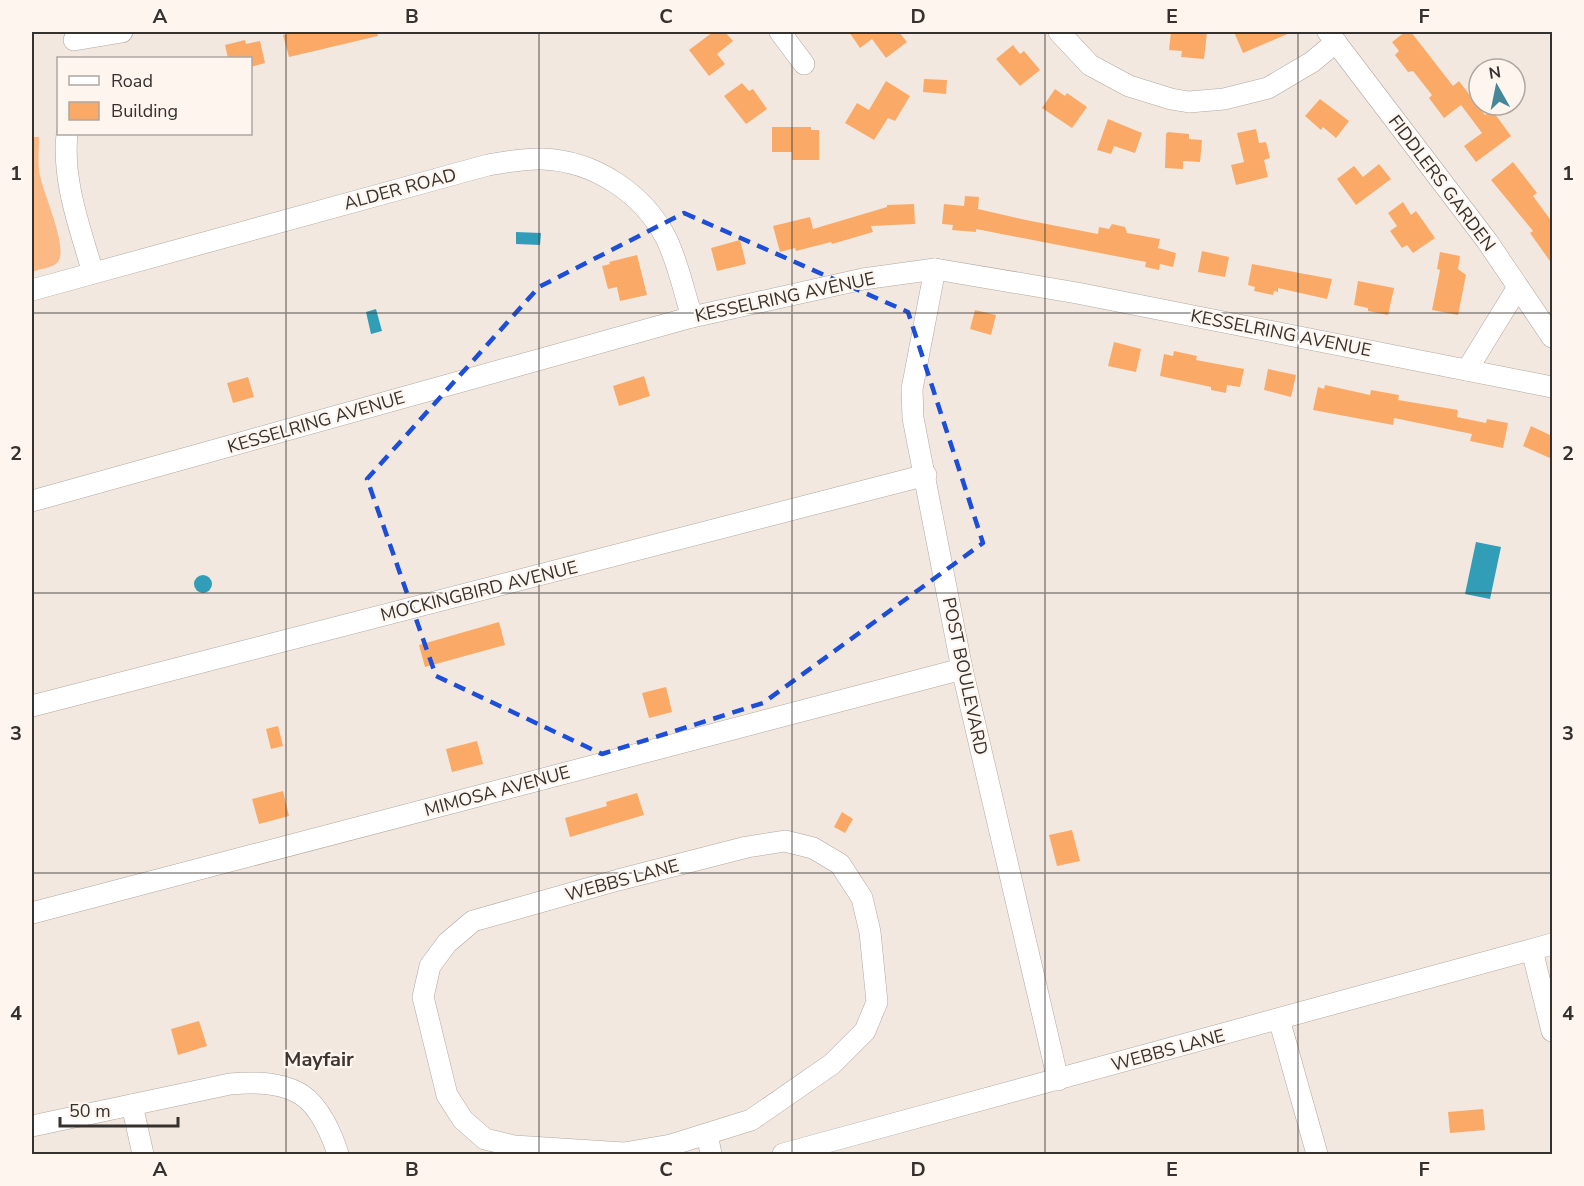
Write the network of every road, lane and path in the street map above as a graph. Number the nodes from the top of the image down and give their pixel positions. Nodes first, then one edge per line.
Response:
1 (122, 32) edge
2 (780, 32) edge
3 (1059, 32) edge
4 (1332, 37) edge
5 (74, 43) edge
6 (804, 64) dead end
7 (67, 135) edge
8 (935, 268) junction
9 (93, 273) junction
10 (1518, 287) junction
11 (32, 290) edge
12 (692, 317) junction
13 (1552, 337) edge
14 (1467, 370) junction
15 (1552, 387) edge
16 (926, 475) junction
17 (32, 501) edge
18 (962, 669) junction
19 (32, 706) edge
20 (32, 913) edge
21 (1552, 944) edge
22 (1532, 950) junction
23 (1280, 1019) junction
24 (1552, 1031) edge
25 (1058, 1080) junction
26 (132, 1105) junction
27 (32, 1126) edge
28 (709, 1144) edge
29 (673, 1150) edge
30 (579, 1152) edge
31 (143, 1155) edge
32 (338, 1155) edge
33 (783, 1155) edge
34 (1317, 1155) edge

1 - 5 street
2 - 6 street
3 - 4 street
4 - 10 street, FIDDLERS GARDEN
7 - 9 street
8 - 12 street, KESSELRING AVENUE
8 - 14 street, KESSELRING AVENUE
8 - 16 street, POST BOULEVARD
9 - 11 street, ALDER ROAD
9 - 12 street, ALDER ROAD
10 - 13 street, FIDDLERS GARDEN
10 - 14 street
12 - 17 street, KESSELRING AVENUE
14 - 15 street, KESSELRING AVENUE
16 - 18 street, POST BOULEVARD
16 - 19 street, MOCKINGBIRD AVENUE
18 - 20 street, MIMOSA AVENUE
18 - 25 street, POST BOULEVARD
21 - 22 street, WEBBS LANE
22 - 23 street, WEBBS LANE
22 - 24 street
23 - 25 street, WEBBS LANE
23 - 34 street
25 - 33 street, WEBBS LANE
26 - 27 street
26 - 31 street
26 - 32 street
28 - 29 street, WEBBS LANE
28 - 30 street, WEBBS LANE
29 - 30 street, WEBBS LANE

